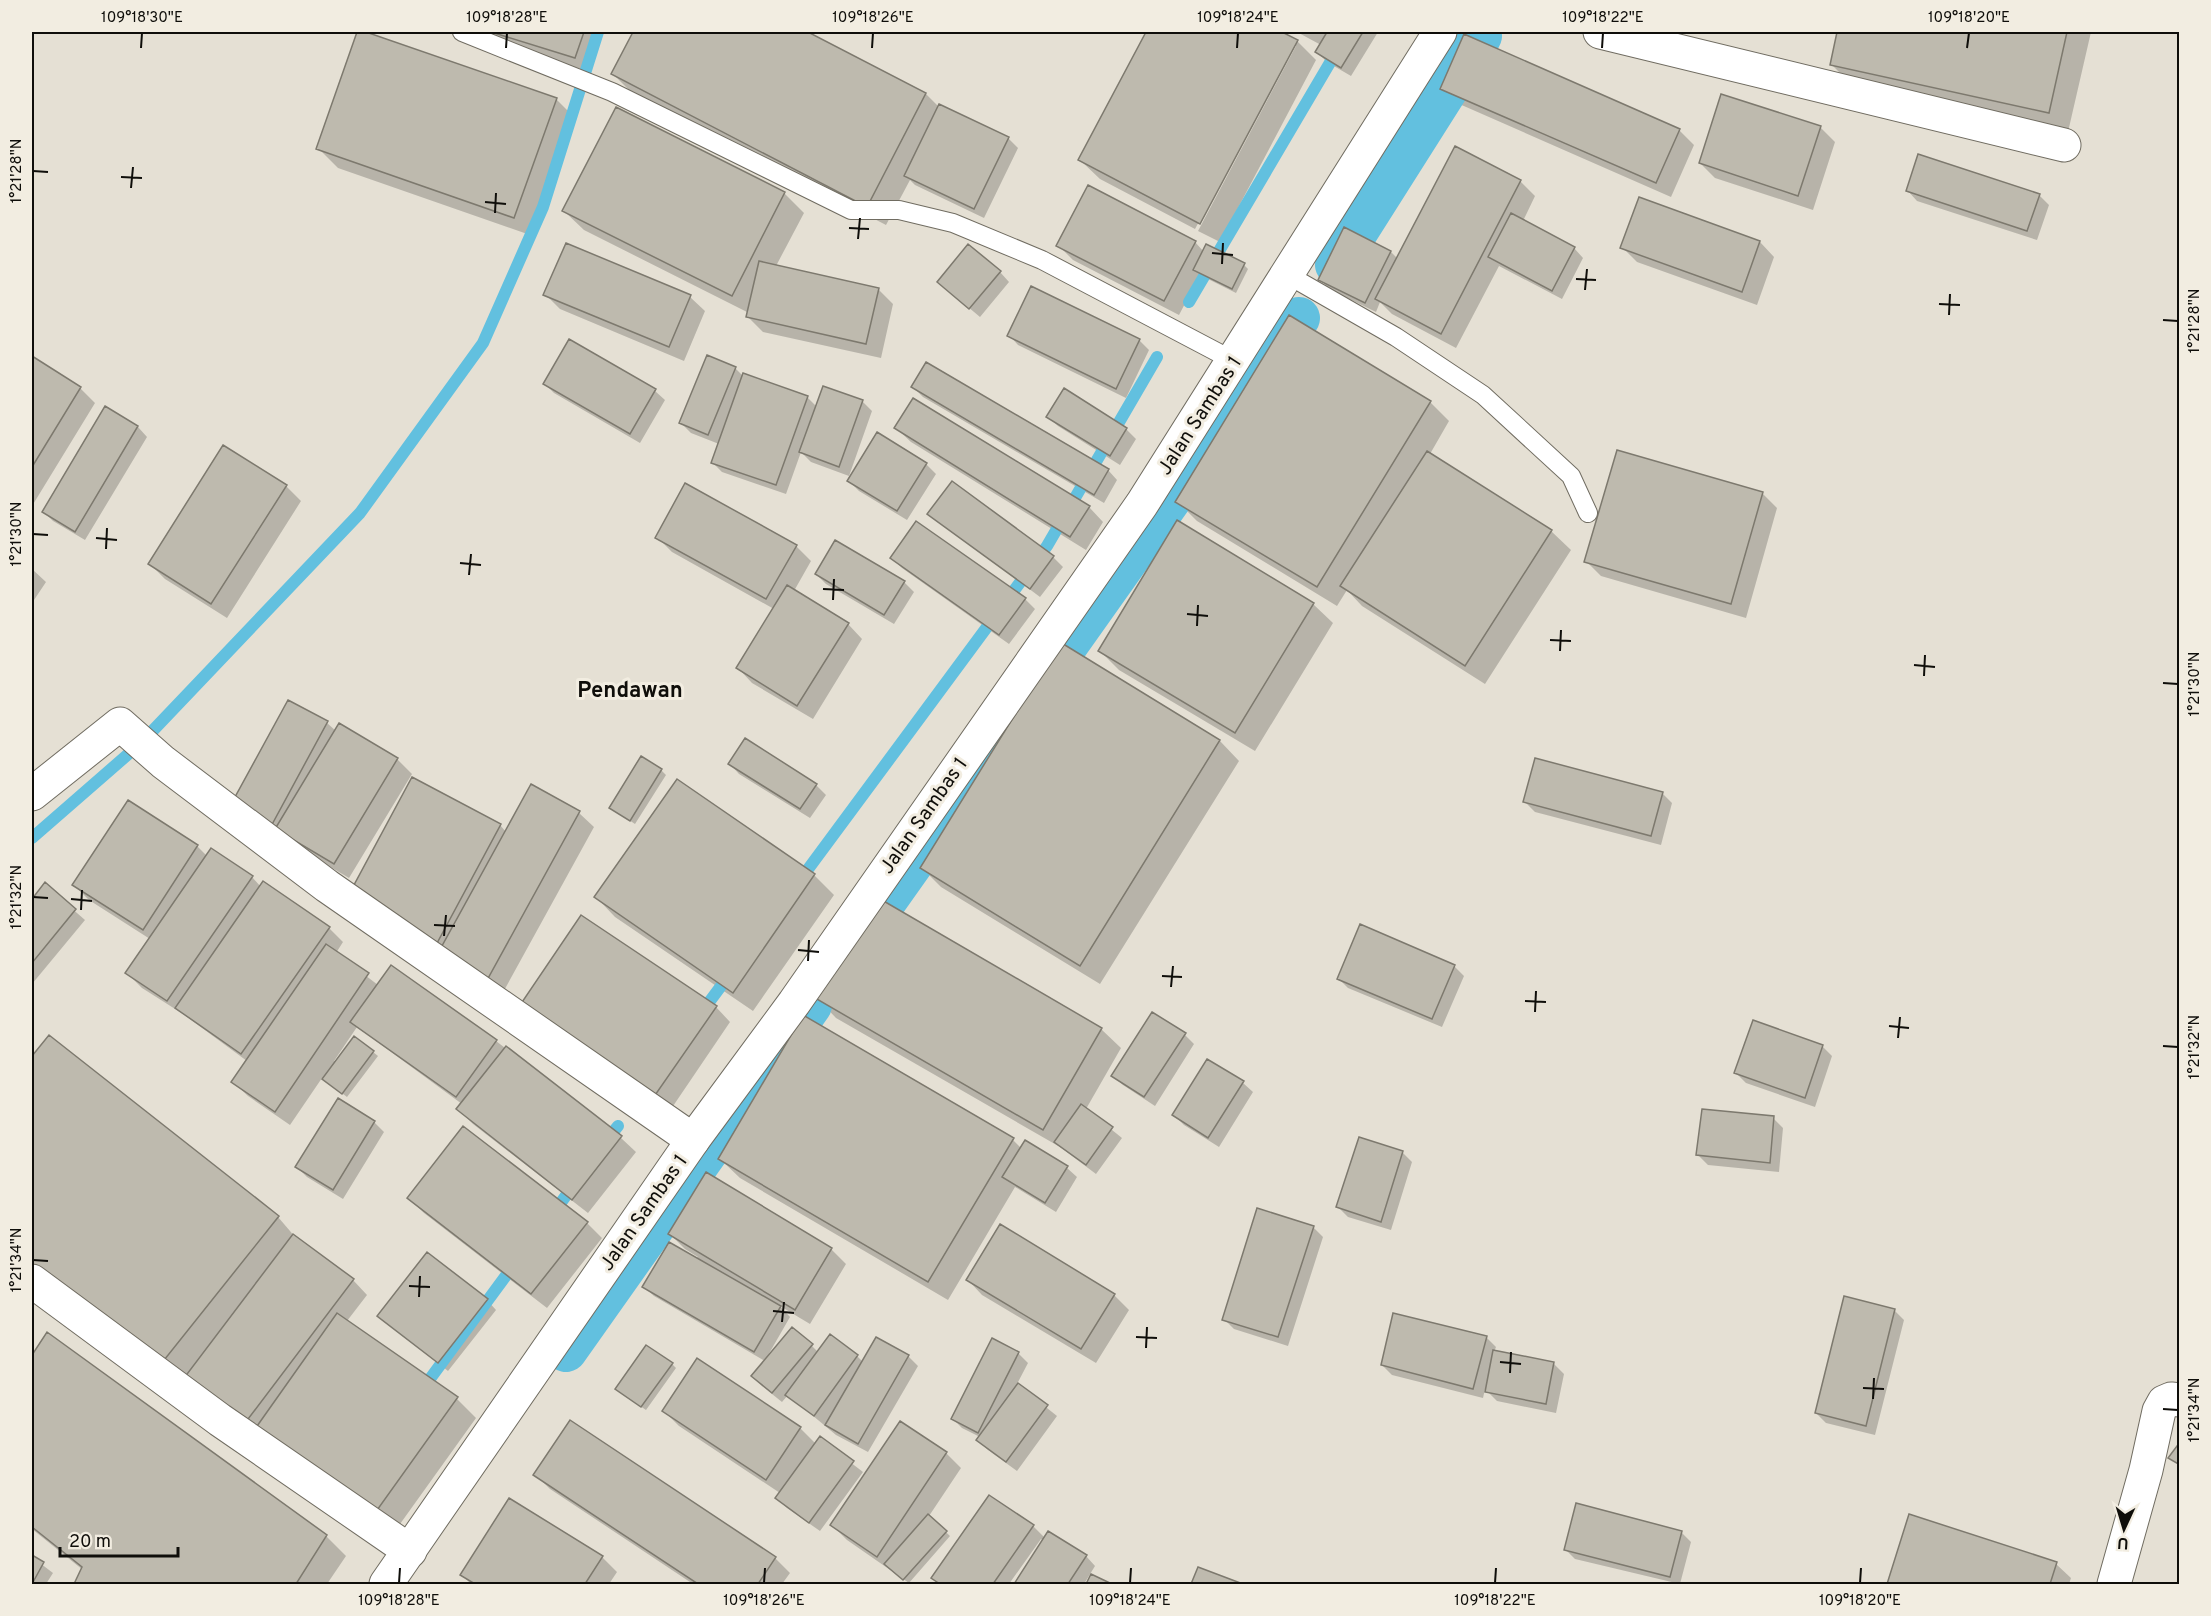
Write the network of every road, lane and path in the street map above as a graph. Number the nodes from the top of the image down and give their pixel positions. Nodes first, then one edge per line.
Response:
1 (462, 32) edge
2 (1440, 32) edge
3 (1600, 32) edge
4 (2064, 145) dead end
5 (1288, 275) junction
6 (1234, 361) junction
7 (1588, 513) dead end
8 (32, 794) edge
9 (693, 1140) junction
10 (32, 1281) edge
11 (2180, 1400) edge
12 (410, 1551) junction
13 (386, 1584) edge
14 (2114, 1584) edge

1 - 6 lane
2 - 5 street, Jalan Sambas 1
3 - 4 street
5 - 6 street, Jalan Sambas 1
5 - 7 lane
6 - 9 street, Jalan Sambas 1
8 - 9 street
9 - 12 street, Jalan Sambas 1
10 - 12 street
11 - 14 street
12 - 13 street, Jalan Sambas 1

